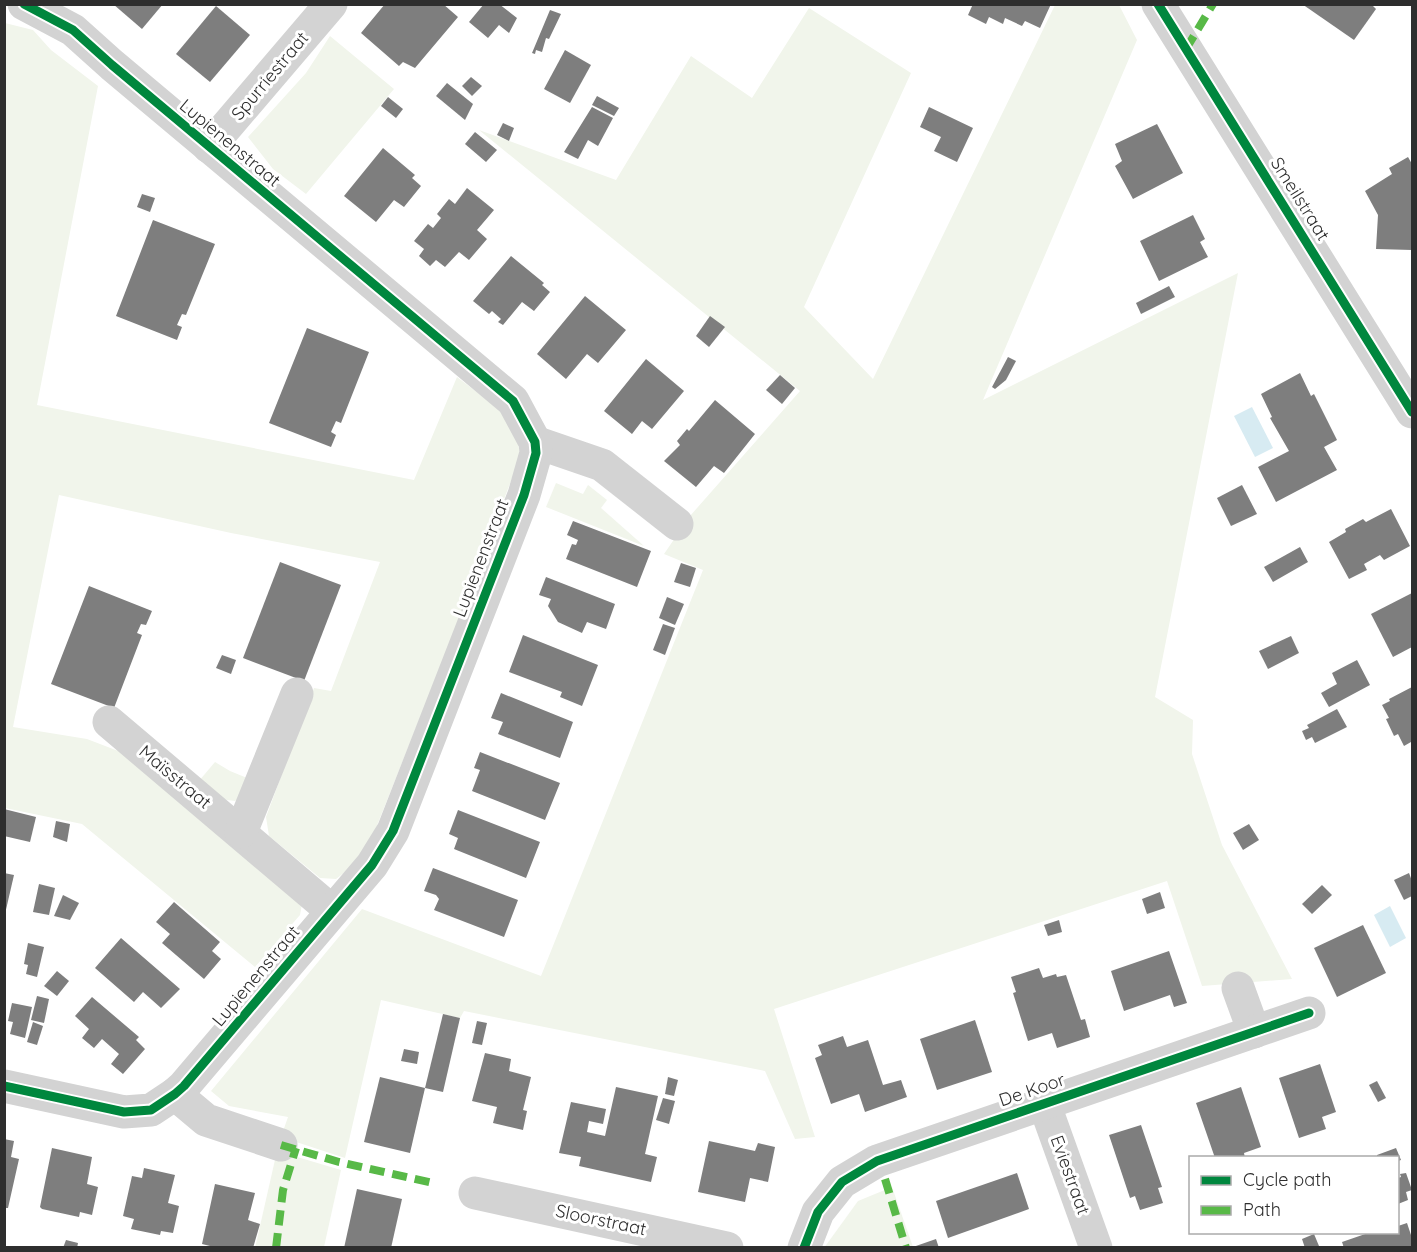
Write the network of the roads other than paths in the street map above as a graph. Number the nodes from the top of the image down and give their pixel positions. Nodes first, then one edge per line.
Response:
1 (24, 4) edge
2 (331, 4) edge
3 (1158, 4) edge
4 (209, 147) junction
5 (1413, 412) edge
6 (535, 442) junction
7 (677, 525) dead end
8 (297, 694) dead end
9 (109, 722) dead end
10 (241, 832) junction
11 (332, 911) junction
12 (1238, 988) dead end
13 (1309, 1013) dead end
14 (1254, 1032) junction
15 (4, 1086) edge
16 (175, 1094) junction
17 (1044, 1103) junction
18 (281, 1145) dead end
19 (475, 1194) dead end
20 (727, 1248) edge
21 (804, 1248) edge
22 (1096, 1248) edge

1 - 4 street, Lupienenstraat
2 - 4 street, Spurriestraat
3 - 5 street, Smeilstraat
4 - 6 street, Lupienenstraat
6 - 7 street
6 - 11 street, Lupienenstraat
8 - 10 street
9 - 10 street, Maïsstraat
10 - 11 street, Maïsstraat
11 - 16 street, Lupienenstraat
12 - 14 street
13 - 14 street, De Koor
14 - 17 street, De Koor
15 - 16 street, Lupienenstraat
16 - 18 street
17 - 21 street, De Koor
17 - 22 street, Eviestraat
19 - 20 street, Sloorstraat

